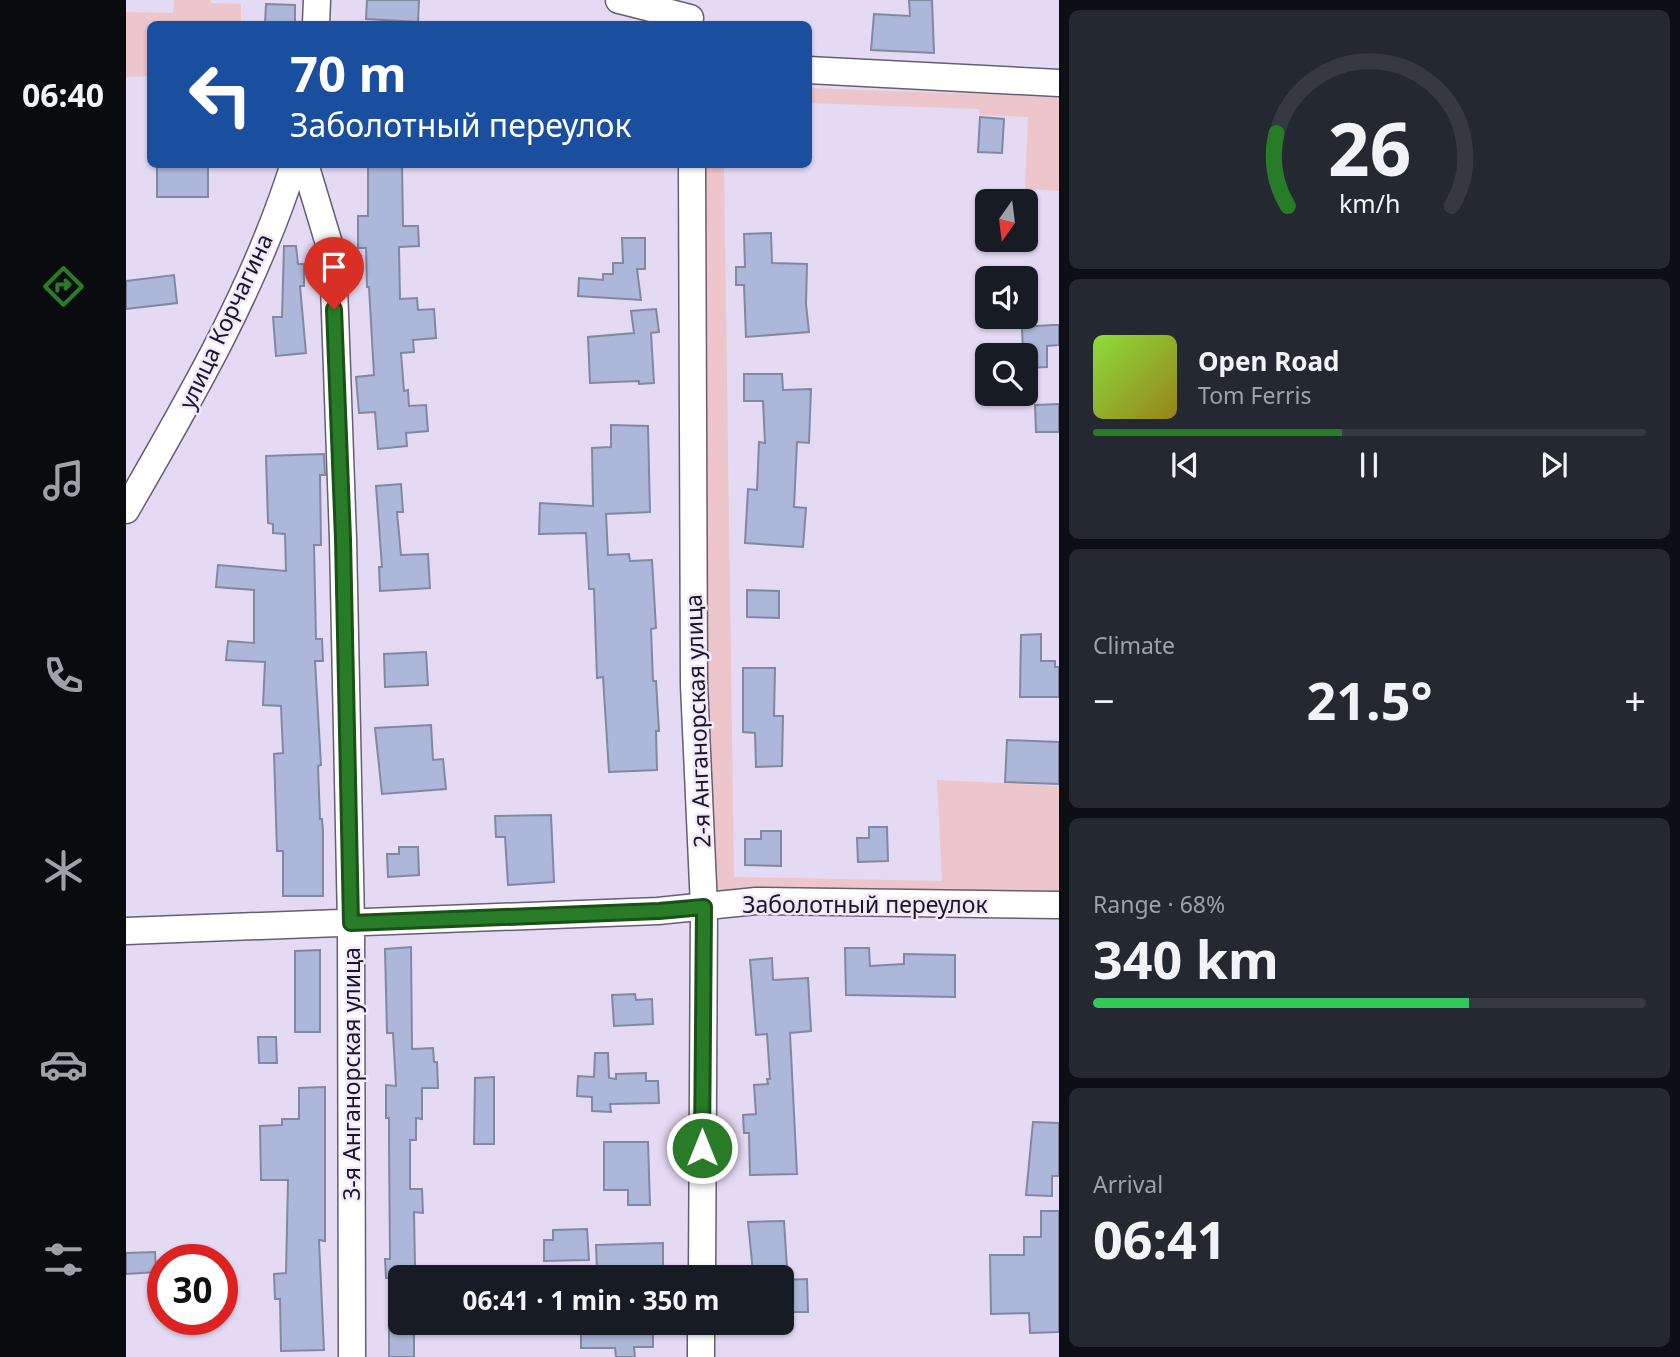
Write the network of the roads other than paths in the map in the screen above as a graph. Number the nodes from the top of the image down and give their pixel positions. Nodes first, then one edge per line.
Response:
1 (317, 0) edge
2 (619, 0) edge
3 (690, 14) edge
4 (316, 21) edge
5 (812, 69) edge
6 (1059, 83) edge
7 (292, 168) edge
8 (306, 168) edge
9 (692, 168) edge
10 (126, 510) edge
11 (1059, 905) edge
12 (704, 907) junction
13 (351, 923) junction
14 (126, 931) edge
15 (702, 1265) edge
16 (701, 1335) edge
17 (352, 1357) edge
18 (701, 1357) edge

1 - 4 street
2 - 3 street
5 - 6 street
7 - 10 street, улица Корчагина
8 - 13 street, 3-я Анганорская улица
9 - 12 street, 2-я Анганорская улица
11 - 12 street, Заболотный переулок
12 - 13 street, Заболотный переулок
12 - 15 street, 2-я Анганорская улица
13 - 14 street, Заболотный переулок
13 - 17 street, 3-я Анганорская улица
16 - 18 street

